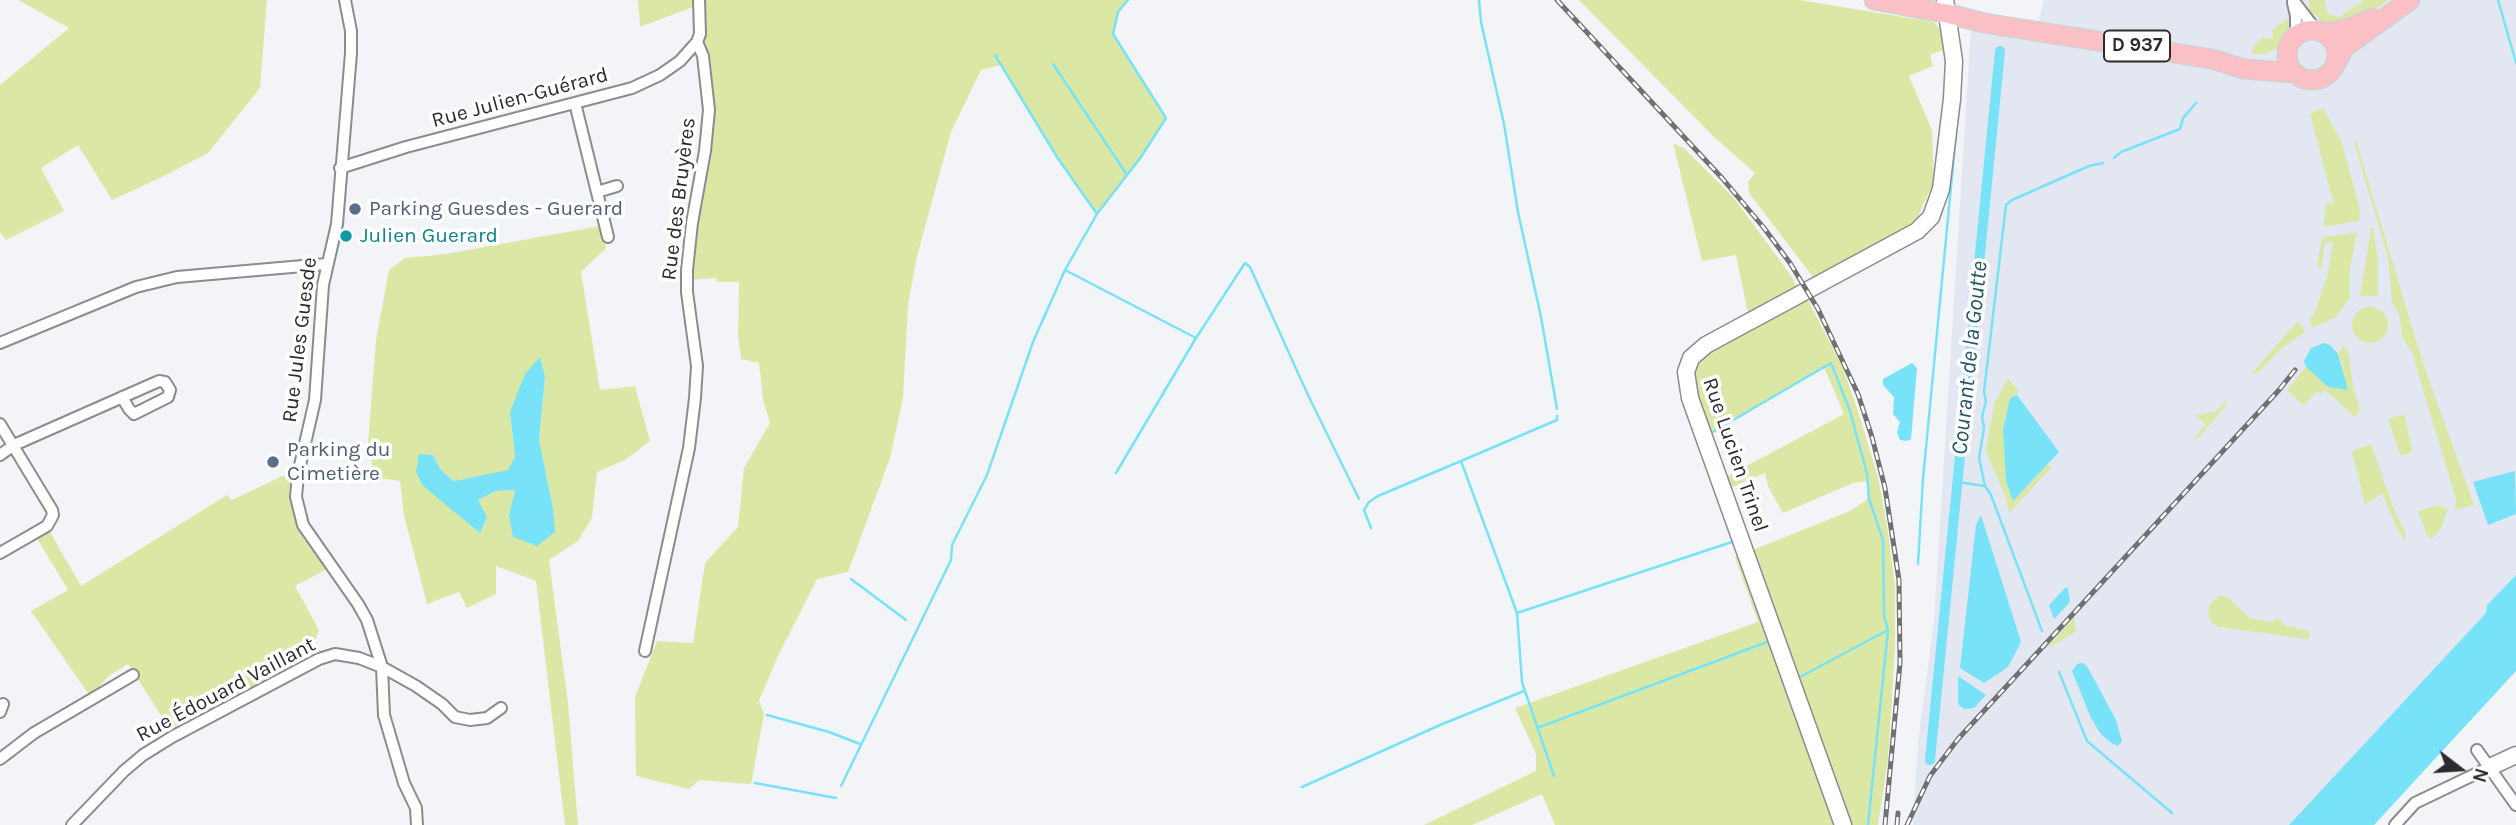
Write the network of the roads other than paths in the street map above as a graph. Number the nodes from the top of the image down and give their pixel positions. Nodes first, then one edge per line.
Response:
1 (345, 0) edge
2 (699, 0) edge
3 (1874, 0) edge
4 (2293, 0) edge
5 (2398, 0) edge
6 (2410, 0) edge
7 (1949, 5) edge
8 (2321, 31) junction
9 (697, 42) junction
10 (2292, 43) junction
11 (2212, 59) junction
12 (2337, 62) junction
13 (2294, 73) junction
14 (575, 103) junction
15 (340, 168) junction
16 (617, 186) dead end
17 (597, 192) junction
18 (608, 237) dead end
19 (326, 264) junction
20 (0, 343) edge
21 (122, 397) dead end
22 (0, 424) edge
23 (14, 445) junction
24 (0, 455) edge
25 (0, 554) edge
26 (645, 652) dead end
27 (382, 667) junction
28 (133, 675) dead end
29 (501, 708) dead end
30 (2477, 750) dead end
31 (2516, 755) edge
32 (0, 759) edge
33 (2490, 766) junction
34 (2516, 805) edge
35 (72, 825) edge
36 (417, 825) edge
37 (1843, 825) edge
38 (2395, 825) edge

1 - 15 street, Rue Jules Guesde
2 - 9 street, Rue des Bruyères
3 - 7 main road, D 937
4 - 8 street
4 - 10 street
5 - 8 main road
6 - 12 main road
7 - 11 main road, D 937
7 - 37 street, Rue Lucien Trinel
8 - 10 main road
8 - 12 main road
9 - 14 street, Rue Julien-Guérard
9 - 26 street, Rue des Bruyères
10 - 11 main road, D 937
10 - 13 main road
11 - 13 main road, D 937
12 - 13 main road
14 - 15 street, Rue Julien-Guérard
14 - 17 street
15 - 19 street, Rue Jules Guesde
16 - 17 street
17 - 18 street
19 - 20 street
19 - 27 street, Rue Jules Guesde
21 - 23 street
22 - 23 street
23 - 24 street
23 - 25 street
27 - 29 street, Rue Édouard Vaillant
27 - 35 street, Rue Édouard Vaillant
27 - 36 street, Rue Jules Guesde
28 - 32 street
30 - 33 street
31 - 33 street
33 - 34 street
33 - 38 street

